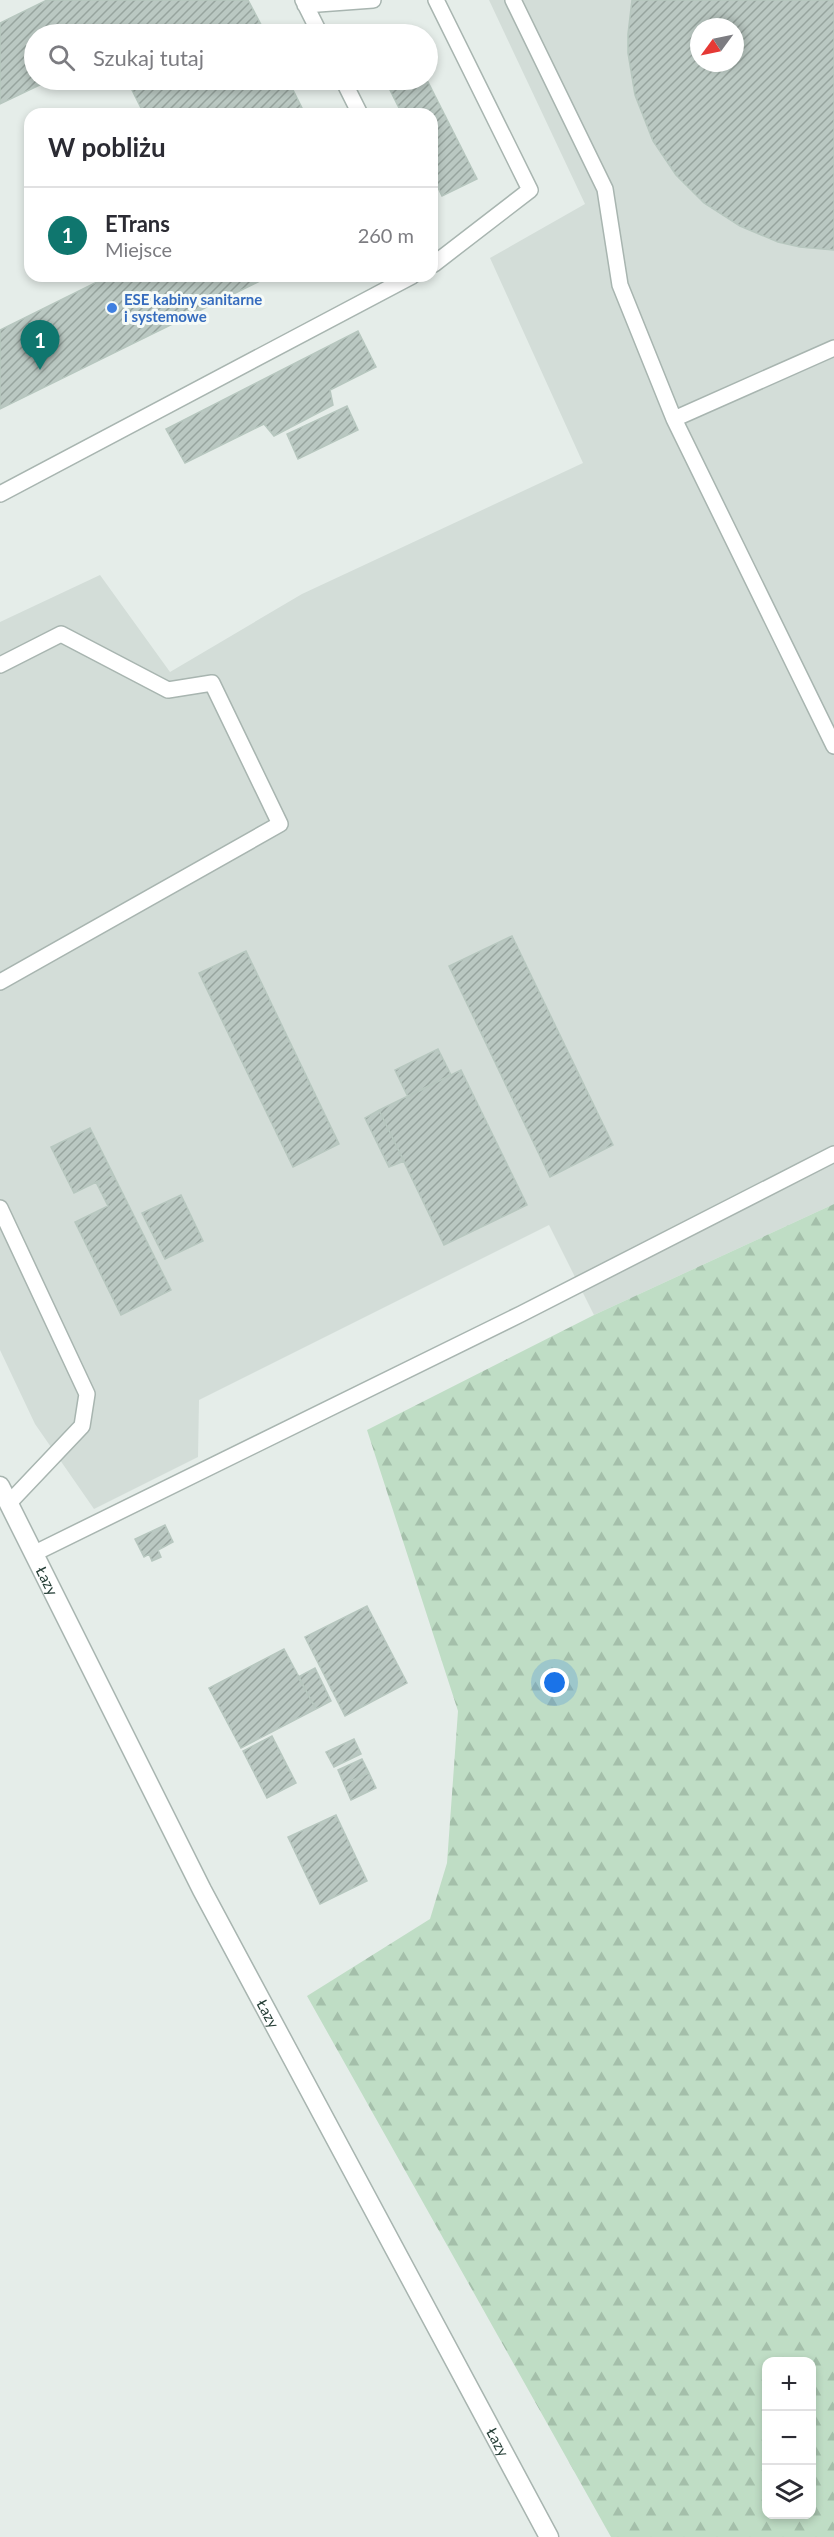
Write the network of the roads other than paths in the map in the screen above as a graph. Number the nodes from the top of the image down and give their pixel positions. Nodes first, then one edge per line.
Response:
1 (372, 0) edge
2 (436, 0) edge
3 (513, 0) edge
4 (304, 2) edge
5 (315, 24) edge
6 (348, 90) edge
7 (357, 108) edge
8 (438, 259) edge
9 (401, 282) edge
10 (834, 348) edge
11 (674, 418) junction
12 (0, 494) edge
13 (0, 665) edge
14 (834, 746) edge
15 (0, 982) edge
16 (834, 1154) edge
17 (0, 1208) edge
18 (0, 1486) edge
19 (9, 1504) junction
20 (33, 1554) junction
21 (549, 2537) edge

1 - 4 lane
2 - 8 lane
3 - 11 lane
4 - 5 lane
6 - 7 lane
9 - 12 lane
10 - 11 lane
11 - 14 lane
13 - 15 lane
16 - 20 lane
17 - 19 lane
18 - 19 street, Łazy
19 - 20 street, Łazy
20 - 21 street, Łazy

